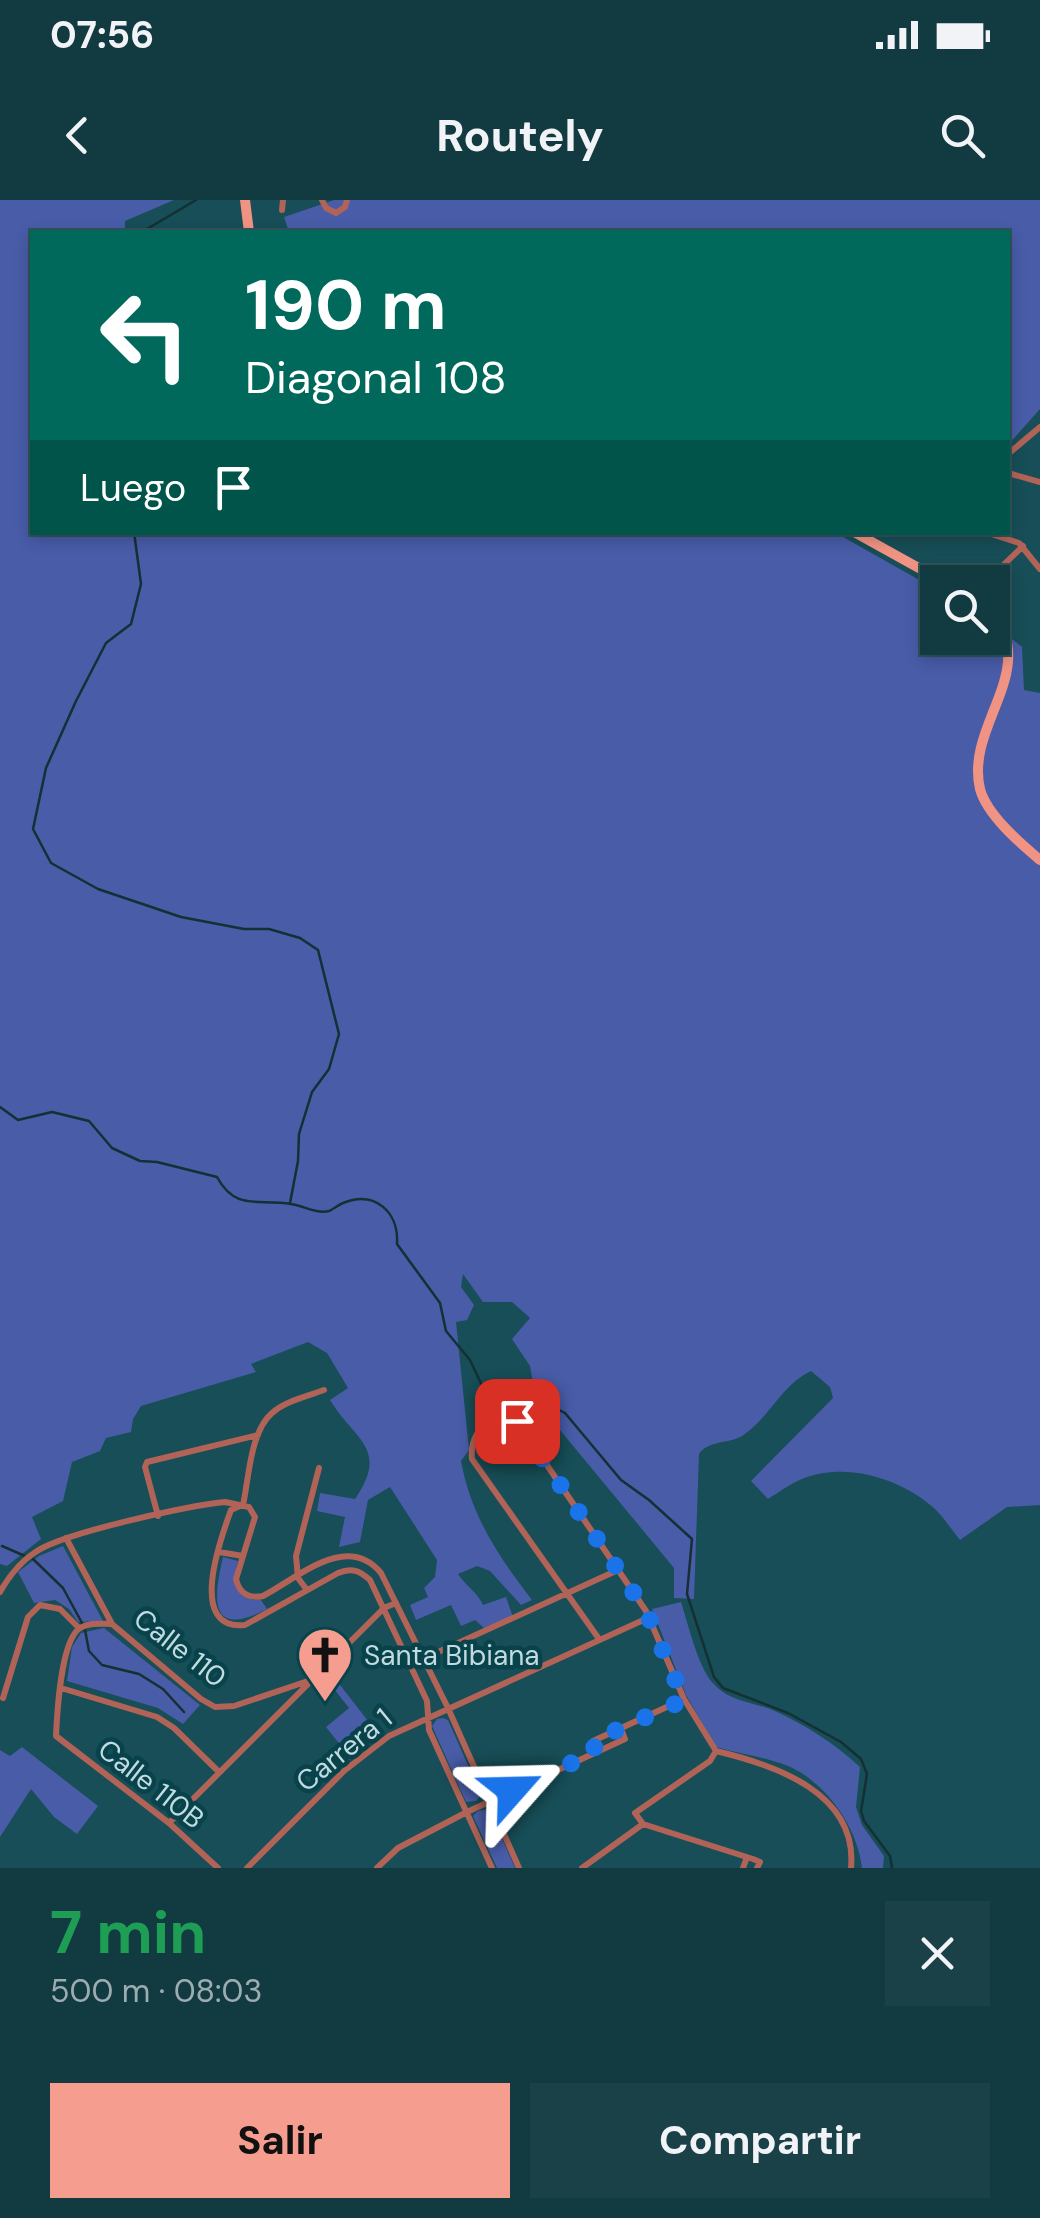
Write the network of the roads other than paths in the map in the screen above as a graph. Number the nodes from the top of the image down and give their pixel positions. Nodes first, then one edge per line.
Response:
1 (245, 200) edge
2 (283, 200) edge
3 (322, 200) edge
4 (348, 200) edge
5 (282, 210) dead end
6 (248, 230) edge
7 (1040, 427) edge
8 (1010, 452) edge
9 (1010, 474) edge
10 (1040, 482) edge
11 (859, 535) edge
12 (996, 535) edge
13 (1023, 546) junction
14 (1003, 565) edge
15 (920, 569) edge
16 (1040, 569) edge
17 (1010, 622) edge
18 (1016, 626) dead end
19 (998, 735) dead end
20 (1040, 860) edge
21 (324, 1390) dead end
22 (258, 1435) junction
23 (319, 1468) dead end
24 (243, 1505) junction
25 (158, 1516) junction
26 (66, 1538) junction
27 (219, 1552) junction
28 (242, 1556) junction
29 (618, 1570) junction
30 (298, 1578) junction
31 (307, 1590) junction
32 (0, 1592) edge
33 (566, 1594) junction
34 (263, 1596) junction
35 (396, 1603) junction
36 (384, 1608) junction
37 (271, 1610) junction
38 (650, 1617) junction
39 (112, 1624) junction
40 (79, 1628) junction
41 (600, 1639) junction
42 (423, 1658) junction
43 (314, 1679) junction
44 (60, 1688) junction
45 (3, 1698) dead end
46 (684, 1700) junction
47 (448, 1708) junction
48 (428, 1716) junction
49 (716, 1751) junction
50 (219, 1772) junction
51 (490, 1800) junction
52 (466, 1812) junction
53 (169, 1823) junction
54 (642, 1824) junction
55 (747, 1857) junction
56 (758, 1865) edge
57 (218, 1868) edge
58 (247, 1868) edge
59 (377, 1868) edge
60 (492, 1868) edge
61 (519, 1868) edge
62 (582, 1868) edge
63 (743, 1868) edge
64 (851, 1868) edge

1 - 6 main road
2 - 5 street
3 - 4 street
7 - 8 street
9 - 10 street
11 - 15 main road
12 - 13 street
13 - 14 street
13 - 16 street
17 - 18 main road
19 - 20 main road
21 - 22 street
22 - 24 street
22 - 25 street
23 - 30 street
24 - 25 street
24 - 27 street
24 - 28 street
25 - 26 street
26 - 32 street
26 - 39 street, Calle 110
27 - 28 street
27 - 37 street
28 - 34 street
29 - 33 street
29 - 33 street
29 - 38 street
30 - 31 street
30 - 34 street
30 - 35 street
31 - 36 street
31 - 37 street
33 - 41 street
33 - 42 street
34 - 37 street
35 - 36 street
35 - 42 street
36 - 43 street
36 - 48 street
38 - 41 street, Carrera 1
38 - 46 street
39 - 40 street
39 - 43 street, Calle 110
40 - 44 street
40 - 45 street
41 - 47 street, Carrera 1
42 - 47 street
43 - 50 street
44 - 50 street
44 - 53 street, Calle 110B
46 - 49 street
46 - 51 street
47 - 48 street, Carrera 1
47 - 51 street
48 - 52 street
48 - 58 street, Carrera 1
49 - 54 street
49 - 64 street
50 - 53 street
51 - 52 street
51 - 61 street
52 - 59 street
52 - 60 street
53 - 57 street, Calle 110B
54 - 55 street
54 - 62 street
55 - 56 street
55 - 63 street

